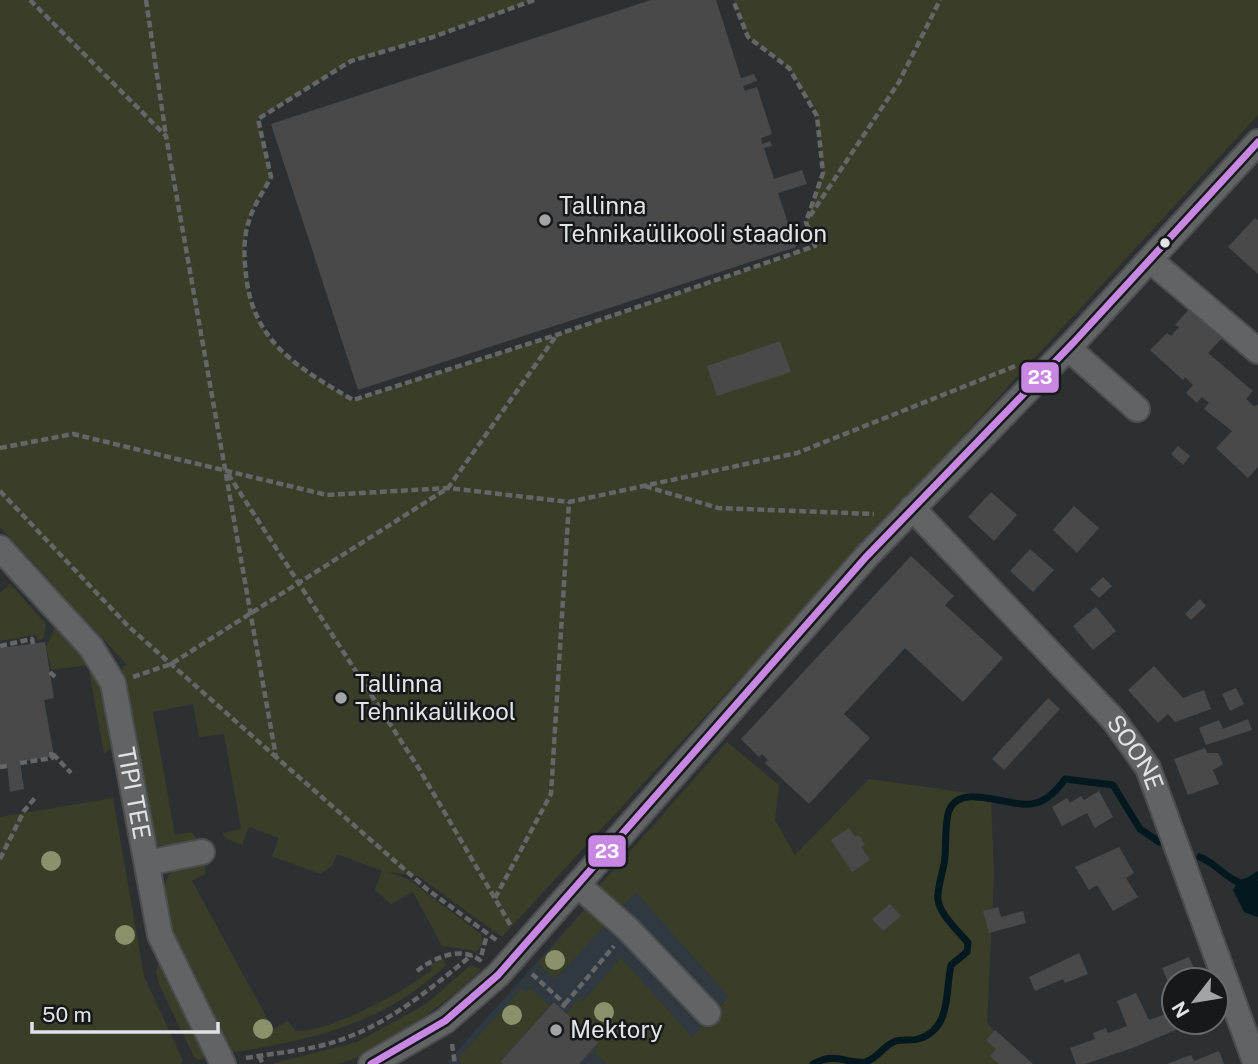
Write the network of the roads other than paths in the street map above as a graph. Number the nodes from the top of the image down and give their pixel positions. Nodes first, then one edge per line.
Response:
1 (1257, 145) edge
2 (1150, 260) junction
3 (1068, 348) junction
4 (1258, 351) edge
5 (1137, 410) dead end
6 (912, 508) junction
7 (4, 560) edge
8 (202, 852) dead end
9 (147, 863) junction
10 (579, 886) junction
11 (708, 1013) dead end
12 (229, 1062) edge
13 (371, 1064) edge
14 (1256, 1064) edge

1 - 2 street
2 - 3 street
2 - 4 street
3 - 5 street
3 - 6 street
6 - 10 street
6 - 14 street, SOONE
7 - 9 street, TIPI TEE
8 - 9 street
9 - 12 street, TIPI TEE
10 - 11 street
10 - 13 street

